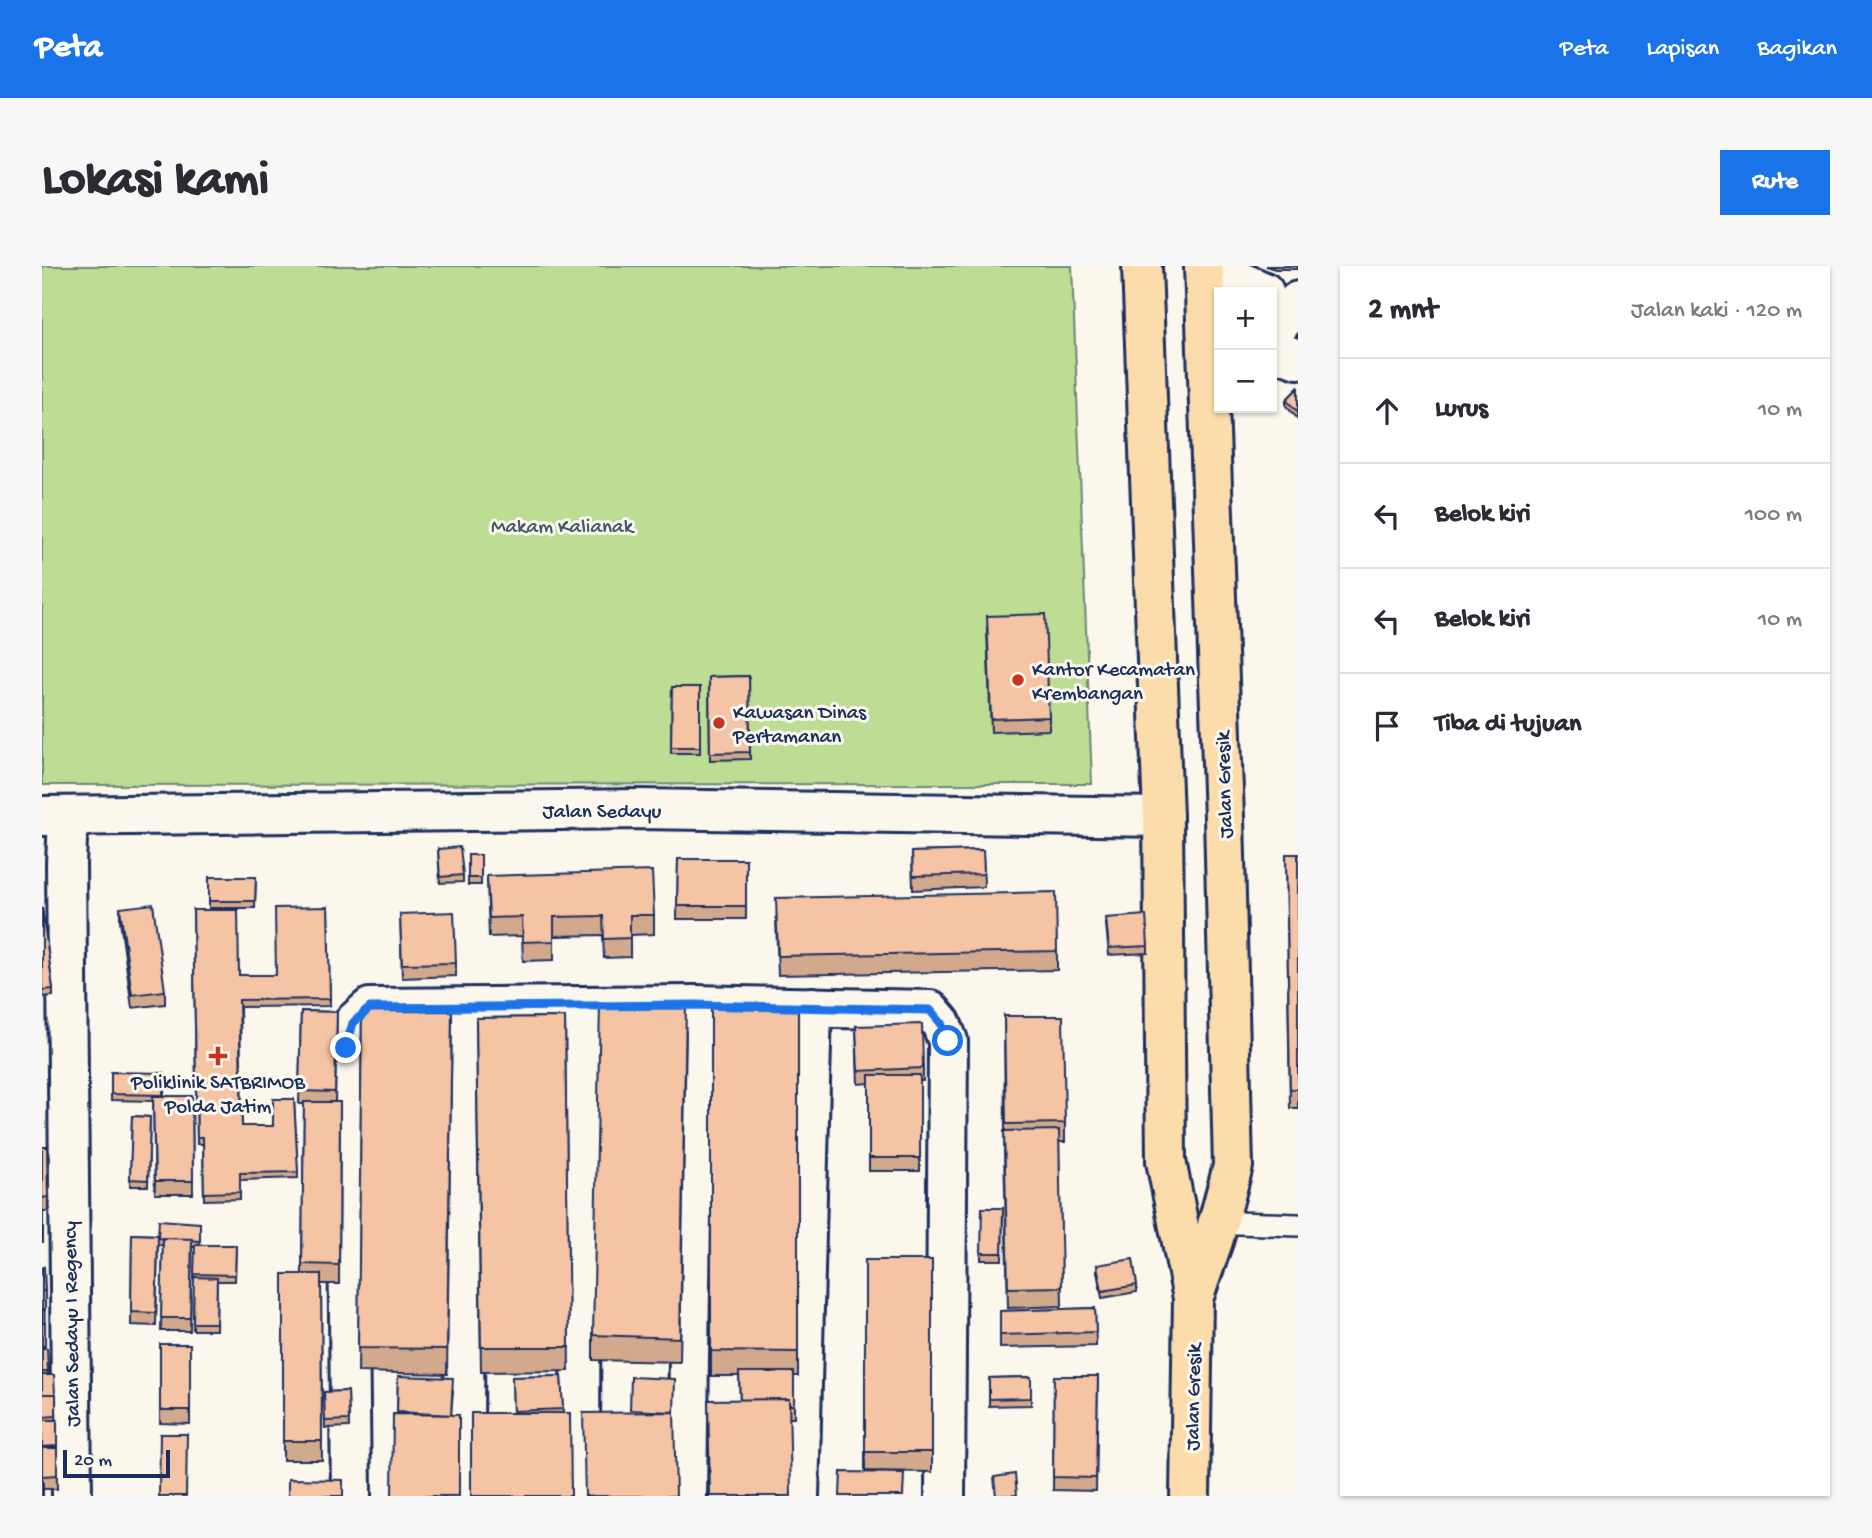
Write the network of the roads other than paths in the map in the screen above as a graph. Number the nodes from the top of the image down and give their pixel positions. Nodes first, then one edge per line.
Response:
1 (1142, 266) edge
2 (1204, 266) edge
3 (1280, 305) edge
4 (1277, 352) edge
5 (1298, 359) edge
6 (1214, 388) edge
7 (1215, 413) edge
8 (55, 816) edge
9 (1163, 817) junction
10 (694, 1005) junction
11 (581, 1006) junction
12 (812, 1007) junction
13 (465, 1008) junction
14 (1219, 1222) junction
15 (1178, 1223) junction
16 (1298, 1225) edge
17 (1193, 1298) junction
18 (72, 1496) edge
19 (351, 1496) edge
20 (464, 1496) edge
21 (580, 1496) edge
22 (687, 1496) edge
23 (799, 1496) edge
24 (945, 1496) edge
25 (1190, 1496) edge

1 - 9 highway, Jalan Gresik
2 - 3 street
2 - 6 highway, Jalan Gresik
4 - 5 street
7 - 14 highway, Jalan Gresik
8 - 9 street, Jalan Sedayu
8 - 18 street, Jalan Sedayu I Regency
9 - 15 highway, Jalan Gresik
10 - 11 street
10 - 12 street
10 - 22 street
11 - 13 street
11 - 21 street
12 - 23 street
12 - 24 street
13 - 19 street
13 - 20 street
14 - 15 lane
14 - 16 lane
14 - 17 highway, Jalan Gresik
15 - 17 highway, Jalan Gresik
17 - 25 highway, Jalan Gresik

